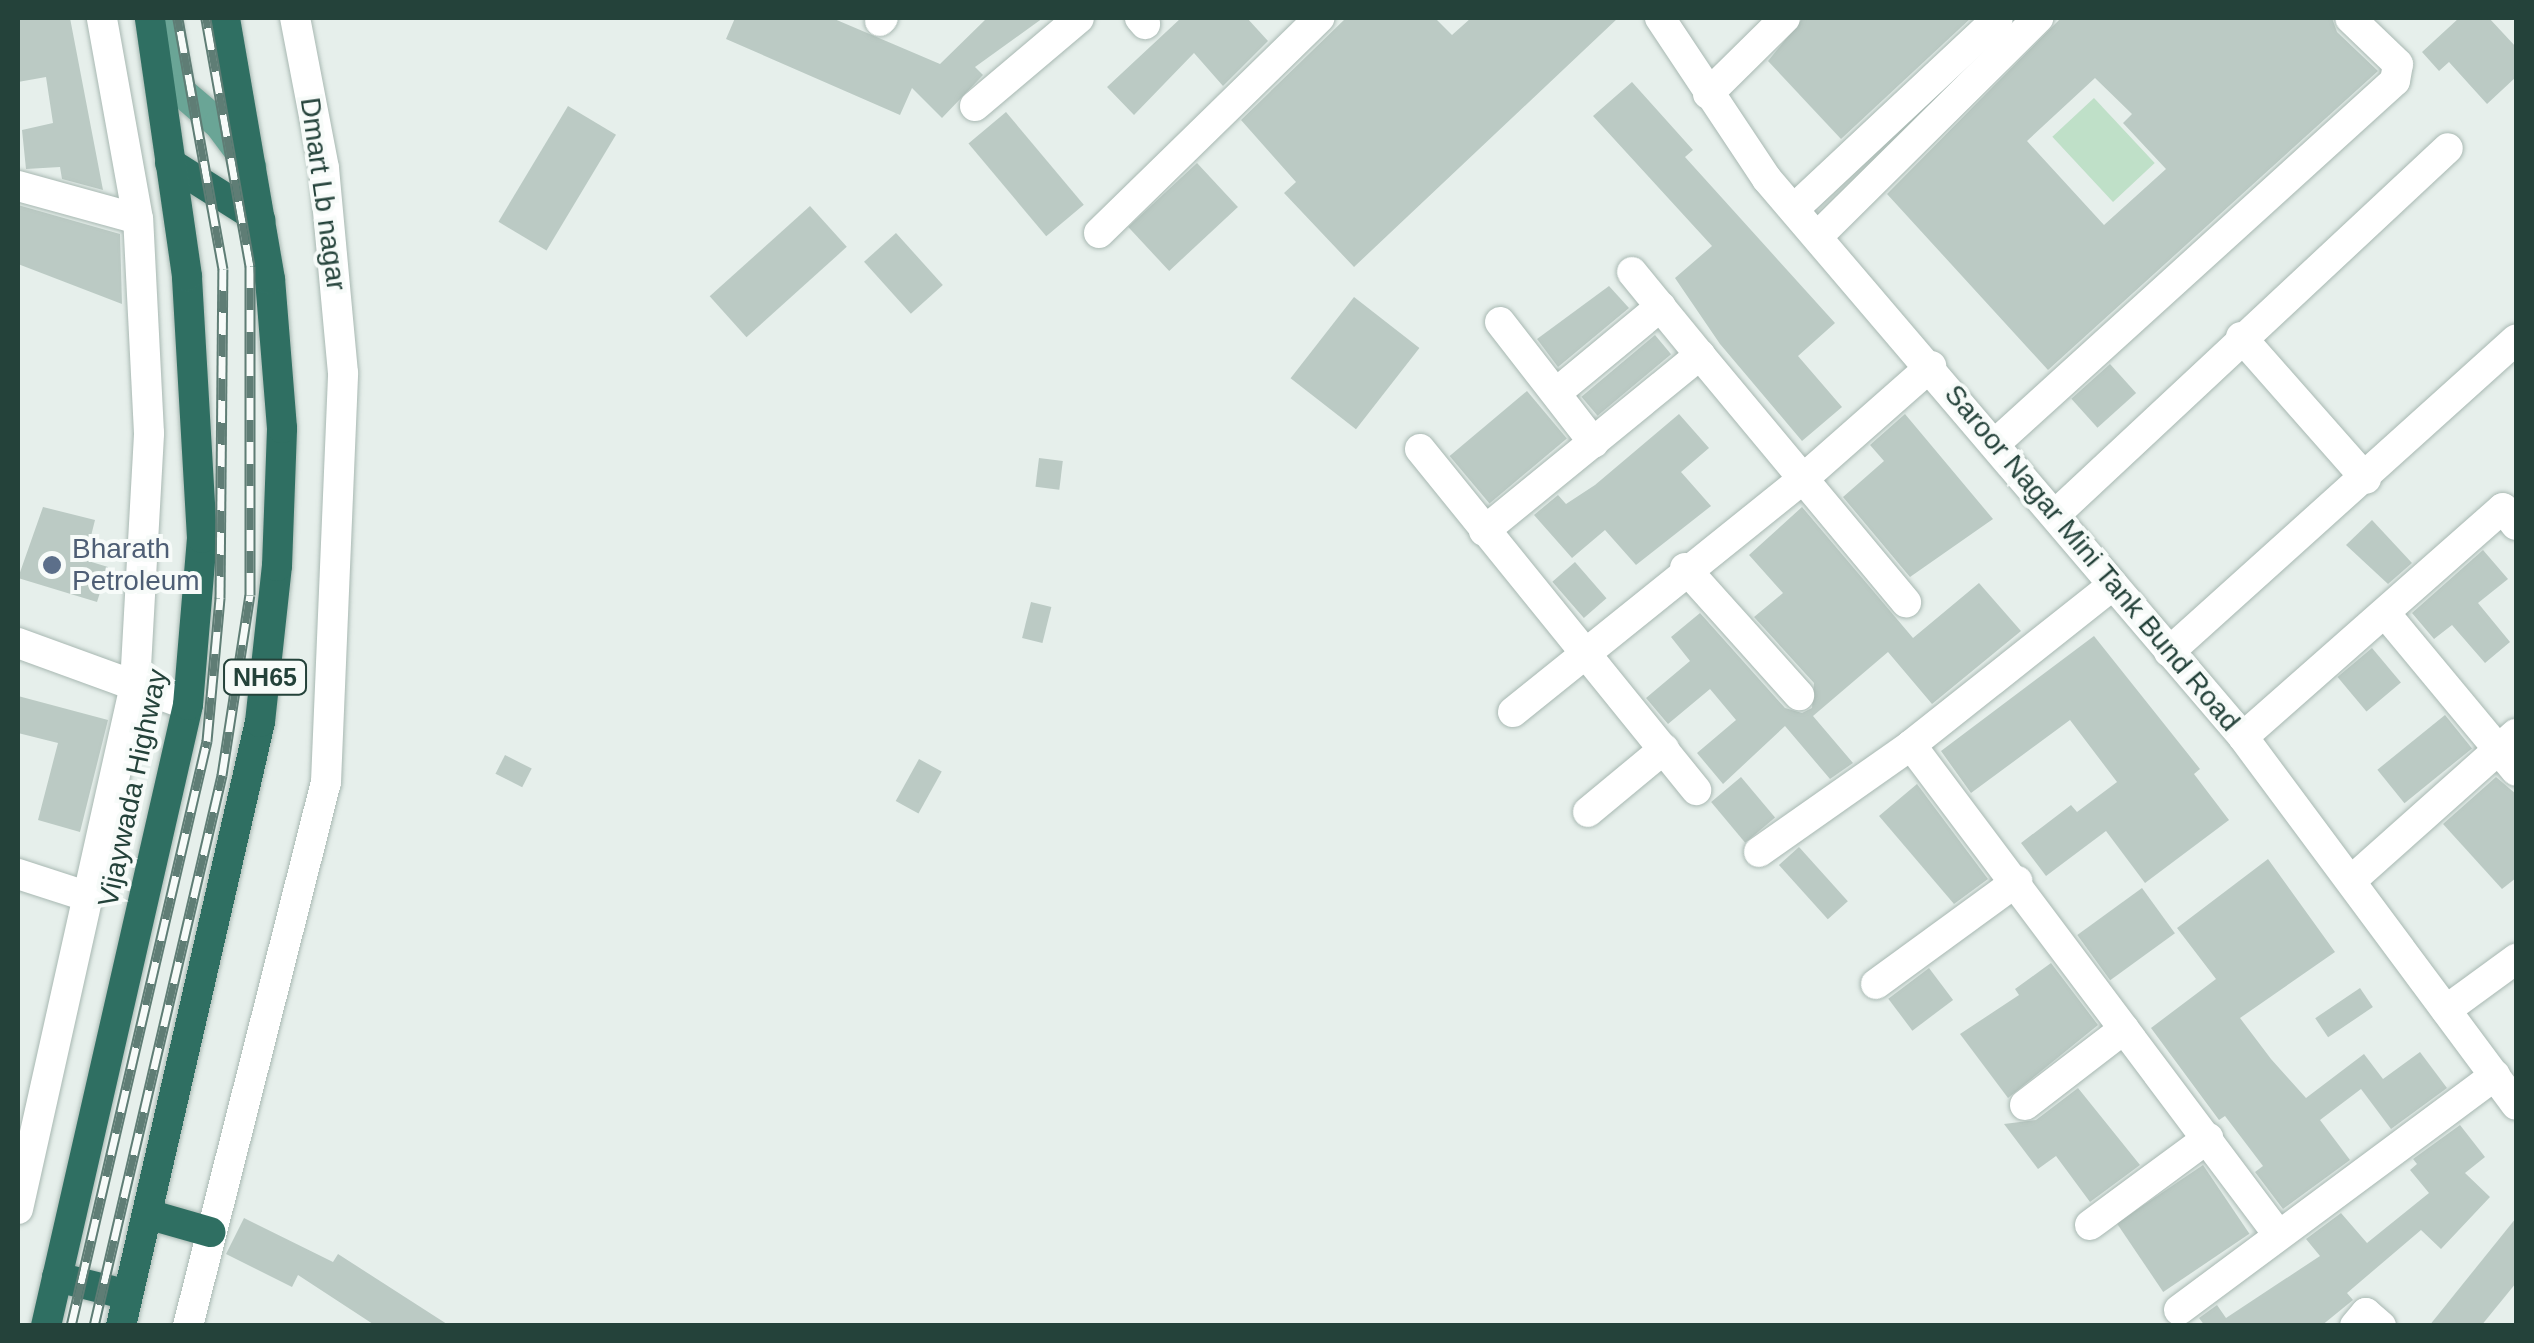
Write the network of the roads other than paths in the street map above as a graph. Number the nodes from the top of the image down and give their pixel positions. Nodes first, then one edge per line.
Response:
1 (102, 18) edge
2 (150, 18) edge
3 (166, 18) edge
4 (225, 18) edge
5 (295, 18) edge
6 (1079, 18) edge
7 (1319, 18) edge
8 (1660, 18) edge
9 (1785, 18) edge
10 (1998, 18) edge
11 (2038, 18) edge
12 (2350, 18) edge
13 (1708, 94) junction
14 (976, 106) dead end
15 (2448, 148) dead end
16 (170, 163) junction
17 (251, 167) junction
18 (18, 186) edge
19 (1794, 210) junction
20 (138, 219) junction
21 (260, 220) junction
22 (1099, 233) dead end
23 (1818, 236) junction
24 (1632, 272) dead end
25 (1661, 306) junction
26 (1500, 322) dead end
27 (2241, 338) junction
28 (2516, 340) edge
29 (1700, 355) junction
30 (1931, 366) junction
31 (1556, 394) junction
32 (1997, 442) junction
33 (1594, 443) junction
34 (1420, 449) dead end
35 (1803, 479) junction
36 (2366, 479) junction
37 (2512, 510) edge
38 (2056, 514) junction
39 (1484, 531) junction
40 (1685, 568) junction
41 (2112, 585) junction
42 (1906, 602) dead end
43 (2385, 612) junction
44 (18, 643) edge
45 (1587, 651) junction
46 (2169, 652) junction
47 (135, 685) junction
48 (1799, 695) dead end
49 (188, 705) junction
50 (1513, 712) dead end
51 (2243, 738) junction
52 (1912, 745) junction
53 (1664, 749) junction
54 (2511, 752) edge
55 (1696, 790) dead end
56 (1588, 812) dead end
57 (1759, 852) dead end
58 (18, 874) edge
59 (2354, 879) junction
60 (2018, 881) junction
61 (89, 898) junction
62 (2516, 959) edge
63 (1876, 984) dead end
64 (2446, 1010) junction
65 (2124, 1029) junction
66 (2495, 1075) junction
67 (2025, 1105) dead end
68 (2516, 1105) edge
69 (2208, 1138) junction
70 (18, 1209) edge
71 (147, 1214) junction
72 (2090, 1225) dead end
73 (210, 1232) junction
74 (2277, 1233) junction
75 (56, 1277) junction
76 (128, 1295) junction
77 (2180, 1310) dead end
78 (46, 1326) edge
79 (121, 1326) edge
80 (188, 1326) edge
81 (2354, 1326) edge
82 (2381, 1326) edge

1 - 20 street
2 - 16 highway, Vijaywada Highway / NH65
3 - 17 main road
4 - 17 highway, NH65
5 - 73 street, Dmart Lb nagar
6 - 14 street
7 - 22 street
8 - 13 street, Saroor Nagar Mini Tank Bund Road
9 - 13 street
10 - 19 street
11 - 23 street
12 - 32 street
13 - 19 street, Saroor Nagar Mini Tank Bund Road
15 - 27 street
16 - 21 highway
16 - 49 highway, Vijaywada Highway / NH65
17 - 21 highway, NH65
18 - 20 street
19 - 23 street, Saroor Nagar Mini Tank Bund Road
20 - 47 street
21 - 71 highway, NH65
23 - 30 street, Saroor Nagar Mini Tank Bund Road
24 - 25 street
25 - 29 street
25 - 31 street
26 - 31 street
27 - 36 street
27 - 38 street
28 - 36 street
29 - 33 street
29 - 35 street
30 - 32 street, Saroor Nagar Mini Tank Bund Road
30 - 35 street
31 - 33 street
32 - 38 street, Saroor Nagar Mini Tank Bund Road
33 - 39 street
34 - 39 street
35 - 40 street
35 - 42 street
36 - 46 street
37 - 43 street
38 - 41 street, Saroor Nagar Mini Tank Bund Road
39 - 45 street
40 - 45 street
40 - 48 street
41 - 46 street, Saroor Nagar Mini Tank Bund Road
41 - 52 street
43 - 51 street
43 - 54 street
44 - 47 street
45 - 50 street
45 - 53 street
46 - 51 street, Saroor Nagar Mini Tank Bund Road
47 - 49 street
47 - 61 street
49 - 75 highway, Vijaywada Highway / NH65
51 - 59 street, Saroor Nagar Mini Tank Bund Road
52 - 57 street
52 - 60 street
53 - 55 street
53 - 56 street
54 - 59 street
58 - 61 street
59 - 64 street, Saroor Nagar Mini Tank Bund Road
60 - 63 street
60 - 65 street
61 - 70 street
62 - 64 street
64 - 66 street, Saroor Nagar Mini Tank Bund Road
65 - 67 street
65 - 69 street
66 - 68 street, Saroor Nagar Mini Tank Bund Road
66 - 74 street
69 - 72 street
69 - 74 street
71 - 73 highway
71 - 76 highway, NH65
73 - 80 street, Dmart Lb nagar
74 - 77 street
75 - 76 highway
75 - 78 highway, Vijaywada Highway / NH65
76 - 79 highway, NH65
81 - 82 street

